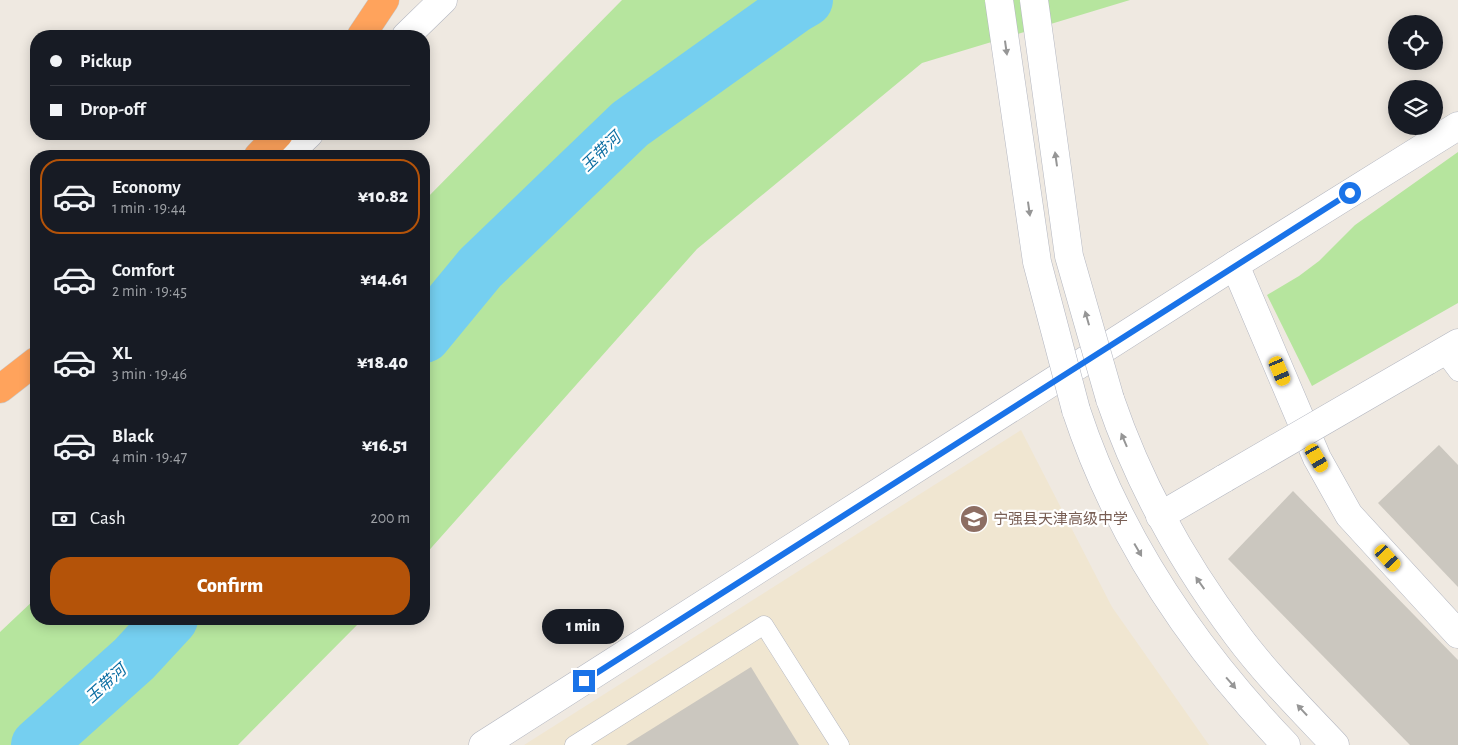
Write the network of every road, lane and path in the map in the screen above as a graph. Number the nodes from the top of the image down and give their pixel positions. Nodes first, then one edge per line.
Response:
1 (386, 0) edge
2 (443, 0) edge
3 (999, 0) edge
4 (1034, 0) edge
5 (365, 30) edge
6 (412, 30) edge
7 (1458, 126) edge
8 (273, 140) edge
9 (303, 140) edge
10 (264, 150) edge
11 (292, 150) edge
12 (1235, 265) junction
13 (1447, 357) edge
14 (30, 366) edge
15 (0, 389) edge
16 (1160, 516) junction
17 (1458, 634) edge
18 (483, 745) edge
19 (574, 745) edge
20 (840, 745) edge
21 (1286, 745) edge
22 (1335, 745) edge

1 - 5 highway
2 - 6 street
3 -> 21 street, bridge
16 -> 4 street, bridge
7 - 12 street
8 - 10 highway
9 - 11 street
12 - 17 street
12 - 18 street
13 - 16 street, bridge
14 - 15 highway
22 -> 16 street
19 - 20 lane

